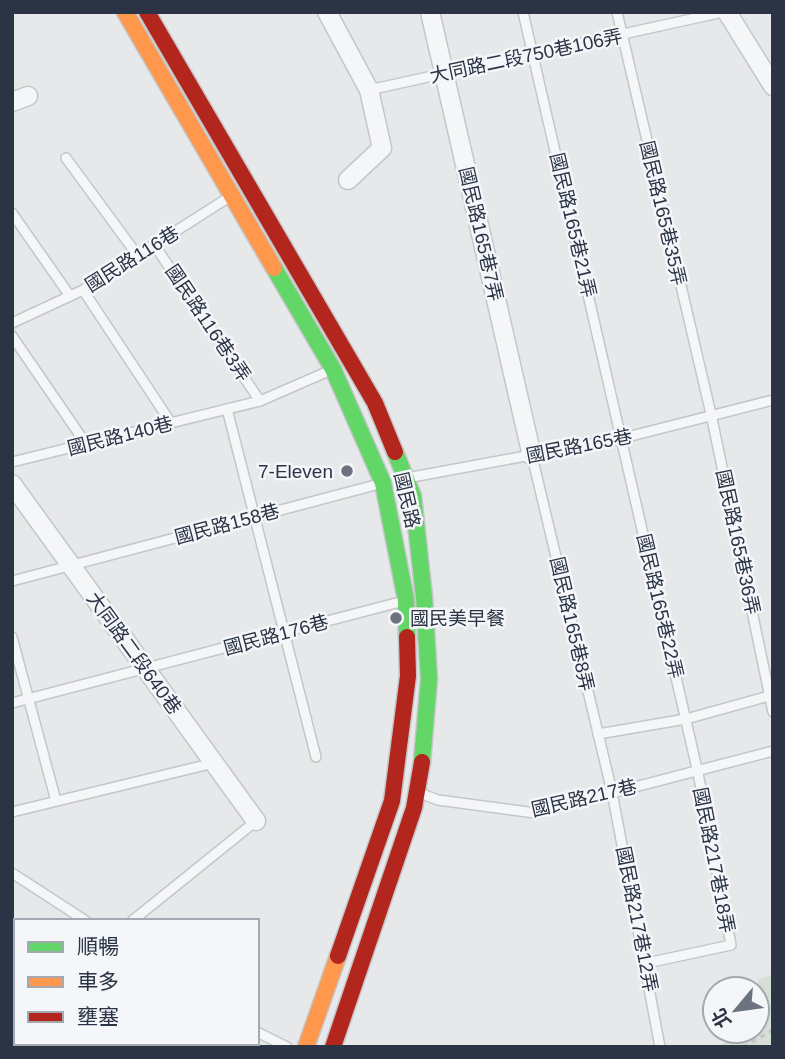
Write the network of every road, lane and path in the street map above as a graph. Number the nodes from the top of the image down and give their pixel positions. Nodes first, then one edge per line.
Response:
1 (125, 12) edge
2 (147, 12) edge
3 (327, 12) edge
4 (430, 12) edge
5 (523, 12) edge
6 (617, 12) edge
7 (725, 12) edge
8 (621, 35) junction
9 (532, 54) junction
10 (443, 74) junction
11 (773, 86) edge
12 (369, 90) junction
13 (66, 158) dead end
14 (348, 180) dead end
15 (248, 187) junction
16 (230, 196) junction
17 (12, 213) edge
18 (155, 246) junction
19 (138, 256) junction
20 (83, 290) junction
21 (71, 296) junction
22 (12, 323) edge
23 (12, 336) edge
24 (333, 369) junction
25 (773, 400) edge
26 (260, 401) junction
27 (228, 409) junction
28 (711, 414) junction
29 (171, 423) junction
30 (623, 438) junction
31 (86, 444) junction
32 (532, 456) junction
33 (12, 462) edge
34 (408, 478) junction
35 (383, 483) junction
36 (12, 484) edge
37 (256, 516) junction
38 (71, 565) junction
39 (12, 581) edge
40 (406, 600) junction
41 (284, 633) junction
42 (12, 637) edge
43 (146, 669) junction
44 (769, 696) junction
45 (29, 699) junction
46 (12, 703) edge
47 (773, 712) edge
48 (686, 719) junction
49 (598, 734) junction
50 (773, 751) edge
51 (316, 757) dead end
52 (214, 763) junction
53 (698, 773) junction
54 (395, 787) junction
55 (416, 792) junction
56 (612, 792) junction
57 (56, 801) junction
58 (12, 812) edge
59 (256, 821) joint
60 (12, 873) edge
61 (83, 919) edge
62 (134, 919) edge
63 (647, 963) junction
64 (259, 1033) edge
65 (287, 1047) edge
66 (306, 1047) edge
67 (333, 1047) edge
68 (660, 1047) edge

1 - 16 street, 國民路
2 - 15 street, 國民路
3 - 12 street
4 - 10 street, 國民路165巷7弄
5 - 9 lane, 國民路165巷21弄
6 - 8 lane, 國民路165巷35弄
7 - 8 lane, 大同路二段750巷106弄
7 - 11 street
8 - 9 lane, 大同路二段750巷106弄
8 - 28 lane, 國民路165巷35弄
9 - 10 lane, 大同路二段750巷106弄
9 - 30 lane, 國民路165巷21弄
10 - 12 lane, 大同路二段750巷106弄
10 - 32 street, 國民路165巷7弄
12 - 14 street
13 - 19 lane
15 - 16 lane, 國民路116巷
15 - 34 street, 國民路
16 - 18 lane, 國民路116巷
16 - 24 street, 國民路
17 - 21 lane
18 - 19 lane, 國民路116巷
18 - 26 lane, 國民路116巷3弄
19 - 20 lane, 國民路116巷
20 - 21 lane, 國民路116巷
20 - 29 lane
21 - 22 lane, 國民路116巷
23 - 31 lane
24 - 26 lane, 國民路140巷
24 - 35 street, 國民路
25 - 28 lane, 國民路165巷
26 - 27 lane, 國民路140巷
27 - 29 lane, 國民路140巷
27 - 37 lane
28 - 30 lane, 國民路165巷
28 - 44 lane, 國民路165巷36弄
29 - 31 lane, 國民路140巷
30 - 32 lane, 國民路165巷
30 - 48 lane, 國民路165巷22弄
31 - 33 lane, 國民路140巷
32 - 34 lane, 國民路165巷
32 - 49 lane, 國民路165巷8弄
34 - 35 lane, 國民路165巷
34 - 55 street, 國民路
35 - 37 lane, 國民路158巷
35 - 40 street, 國民路
36 - 38 street, 大同路二段640巷
37 - 38 lane, 國民路158巷
37 - 41 lane
38 - 39 lane, 國民路158巷
38 - 43 street, 大同路二段640巷
40 - 41 lane, 國民路176巷
40 - 54 street, 國民路
41 - 43 lane, 國民路176巷
41 - 51 lane
42 - 45 lane
43 - 45 lane, 國民路176巷
43 - 52 street, 大同路二段640巷
44 - 47 lane, 國民路165巷36弄
44 - 48 lane
45 - 46 lane, 國民路176巷
45 - 57 lane
48 - 49 lane
48 - 53 lane, 國民路165巷22弄
49 - 56 lane, 國民路165巷8弄
50 - 53 lane, 國民路217巷
52 - 57 lane
52 - 59 street, 大同路二段640巷
53 - 56 lane, 國民路217巷
53 - 63 lane, 國民路217巷18弄
54 - 55 lane, 國民路217巷
54 - 66 street, 國民路
55 - 56 lane, 國民路217巷
55 - 67 street, 國民路
56 - 63 lane, 國民路217巷12弄
57 - 58 lane
59 - 62 lane
60 - 61 lane
63 - 68 lane, 國民路217巷12弄
64 - 65 lane

